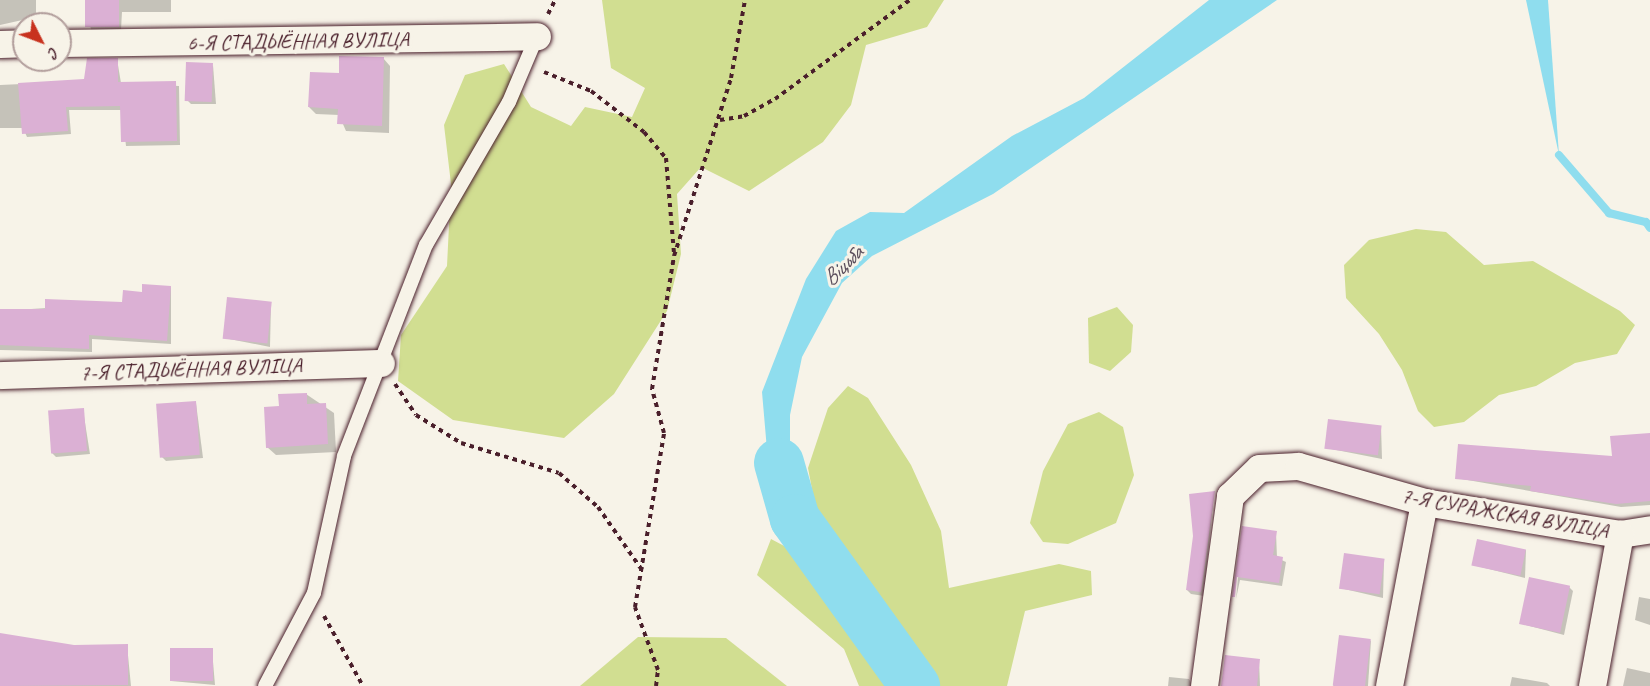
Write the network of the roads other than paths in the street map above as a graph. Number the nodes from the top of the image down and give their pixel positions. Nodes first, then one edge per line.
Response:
1 (537, 36) joint
2 (72, 43) edge
3 (381, 363) junction
4 (0, 375) edge
5 (1424, 502) junction
6 (1650, 529) edge
7 (1620, 534) junction
8 (265, 686) edge
9 (1204, 686) edge
10 (1389, 686) edge
11 (1592, 686) edge

1 - 2 street, 6-Я СТАДЫЁННАЯ ВУЛІЦА
1 - 3 lane
3 - 4 street, 7-Я СТАДЫЁННАЯ ВУЛІЦА
3 - 8 lane
5 - 7 street, 7-Я СУРАЖСКАЯ ВУЛІЦА
5 - 9 street, 7-Я СУРАЖСКАЯ ВУЛІЦА
5 - 10 street
6 - 7 street, 7-Я СУРАЖСКАЯ ВУЛІЦА
7 - 11 street

